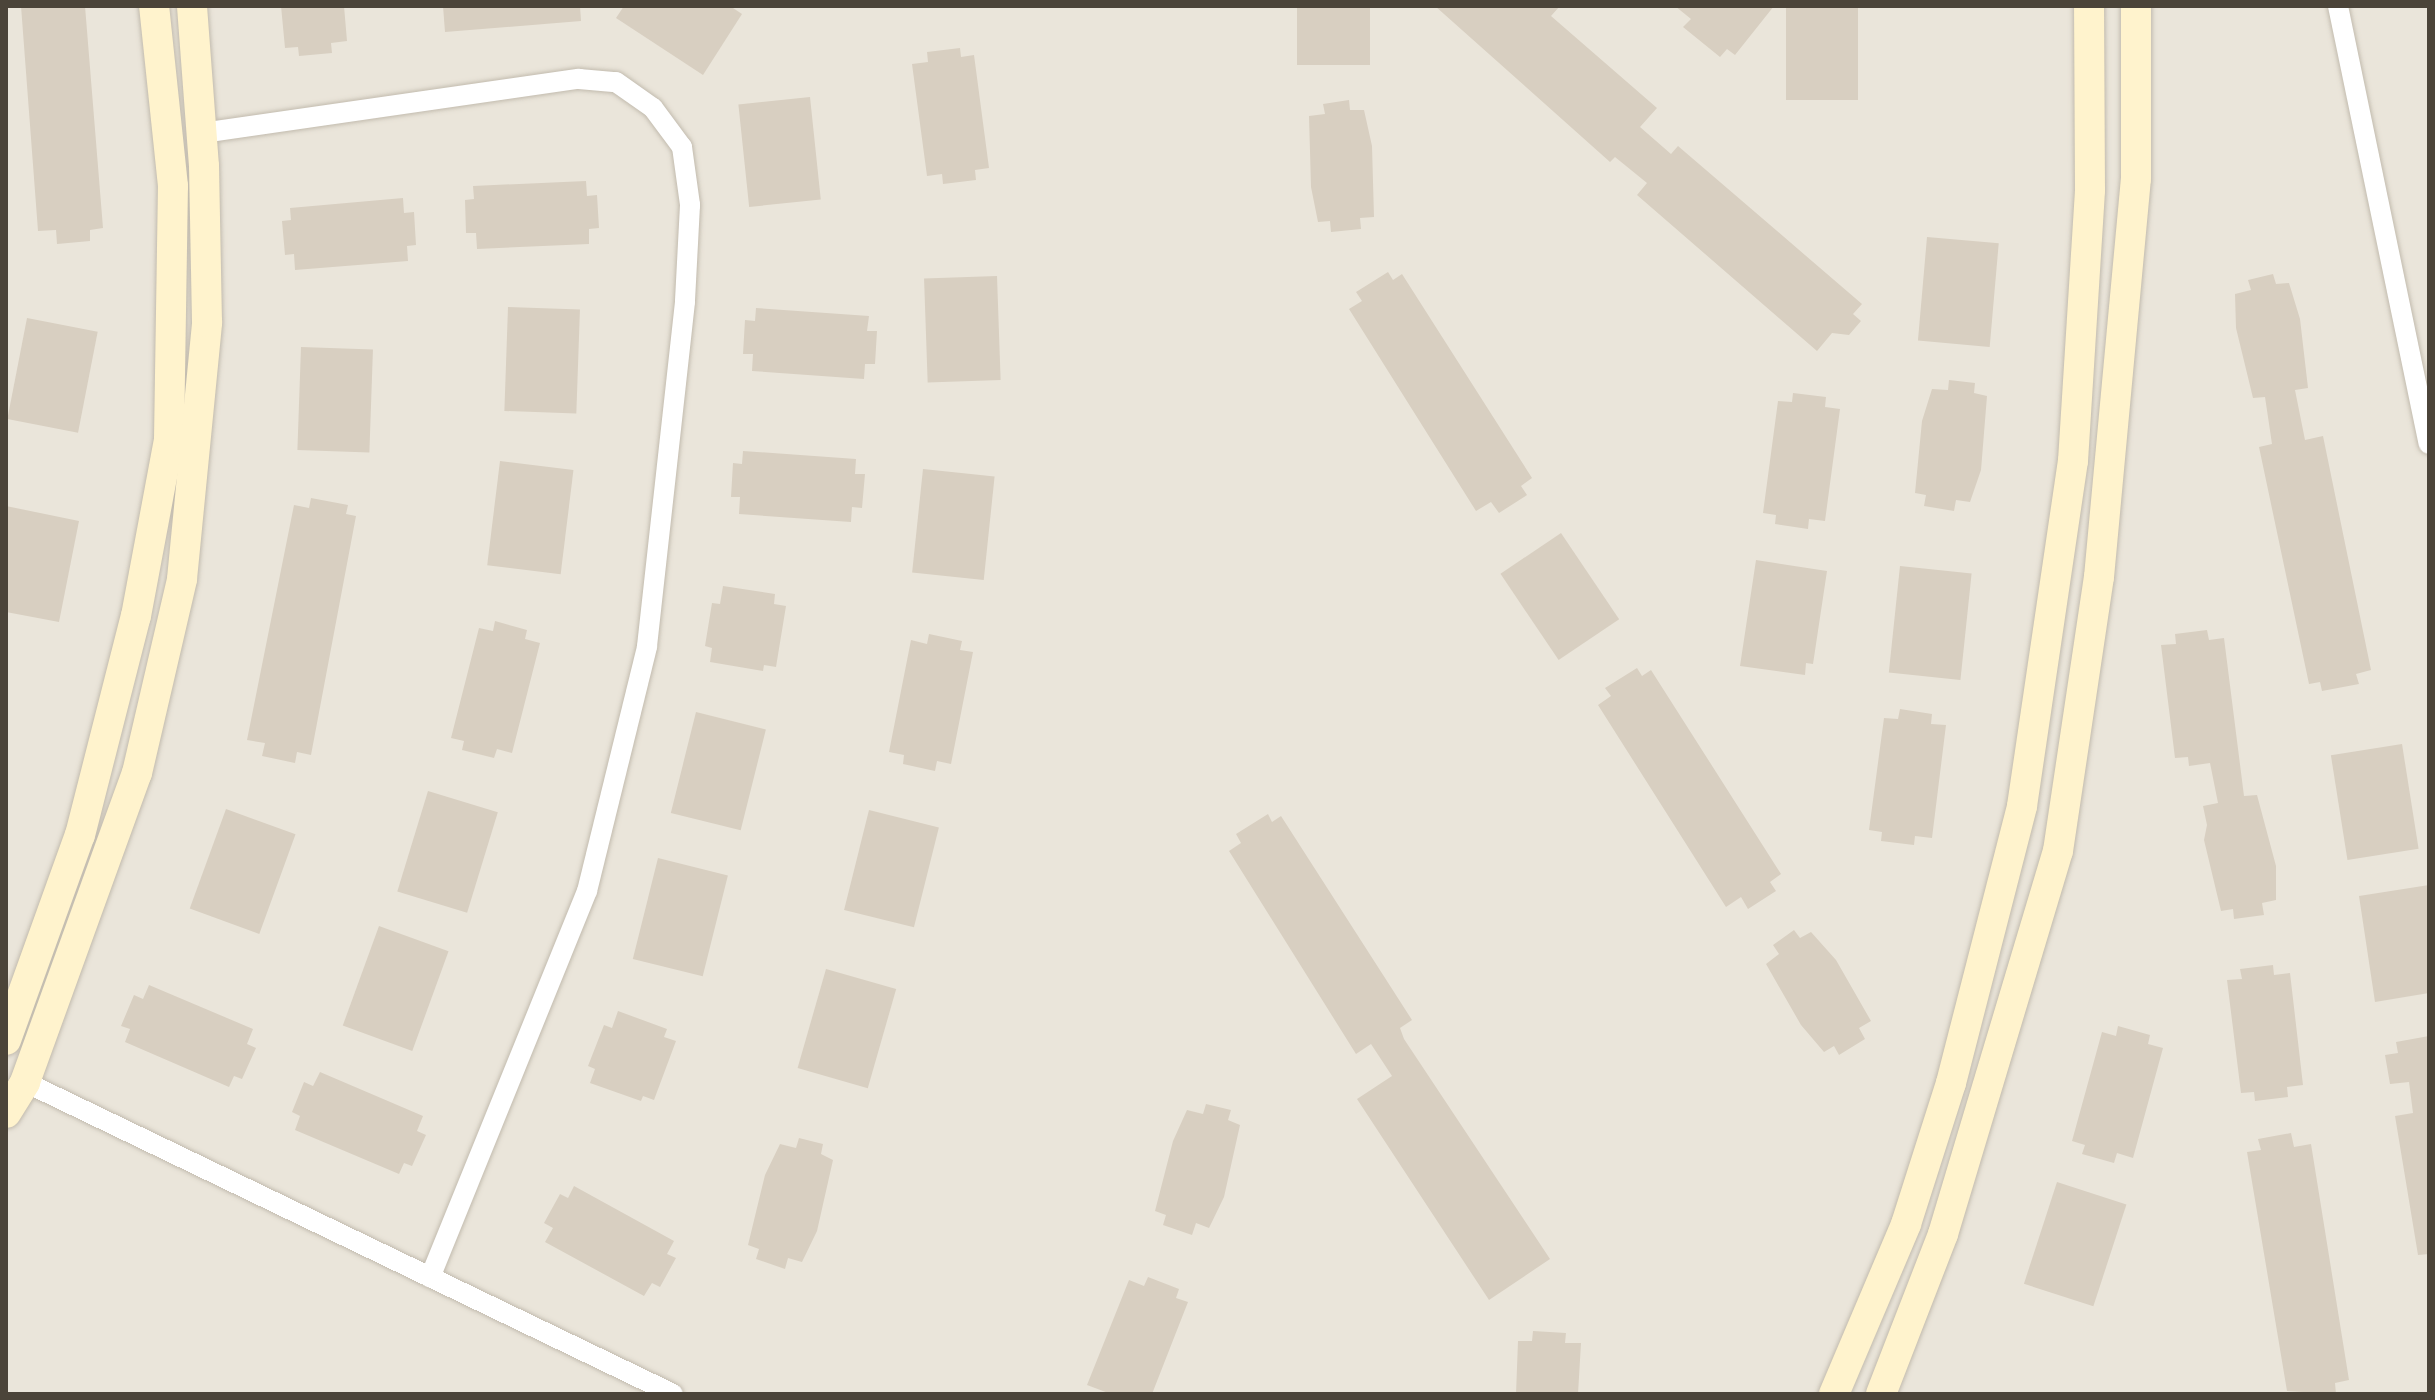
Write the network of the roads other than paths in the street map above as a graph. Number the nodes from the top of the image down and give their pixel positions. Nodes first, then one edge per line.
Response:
1 (154, 6) edge
2 (192, 6) edge
3 (2089, 6) edge
4 (2136, 6) edge
5 (2338, 6) edge
6 (202, 133) junction
7 (2429, 444) edge
8 (6, 1040) edge
9 (25, 1082) junction
10 (6, 1113) edge
11 (430, 1277) junction
12 (673, 1394) edge
13 (1834, 1394) edge
14 (1881, 1394) edge

1 - 8 street
2 - 6 street
3 - 13 street
4 - 14 street
5 - 7 street
6 - 9 street
6 - 11 street
9 - 10 street
9 - 11 street
11 - 12 street

